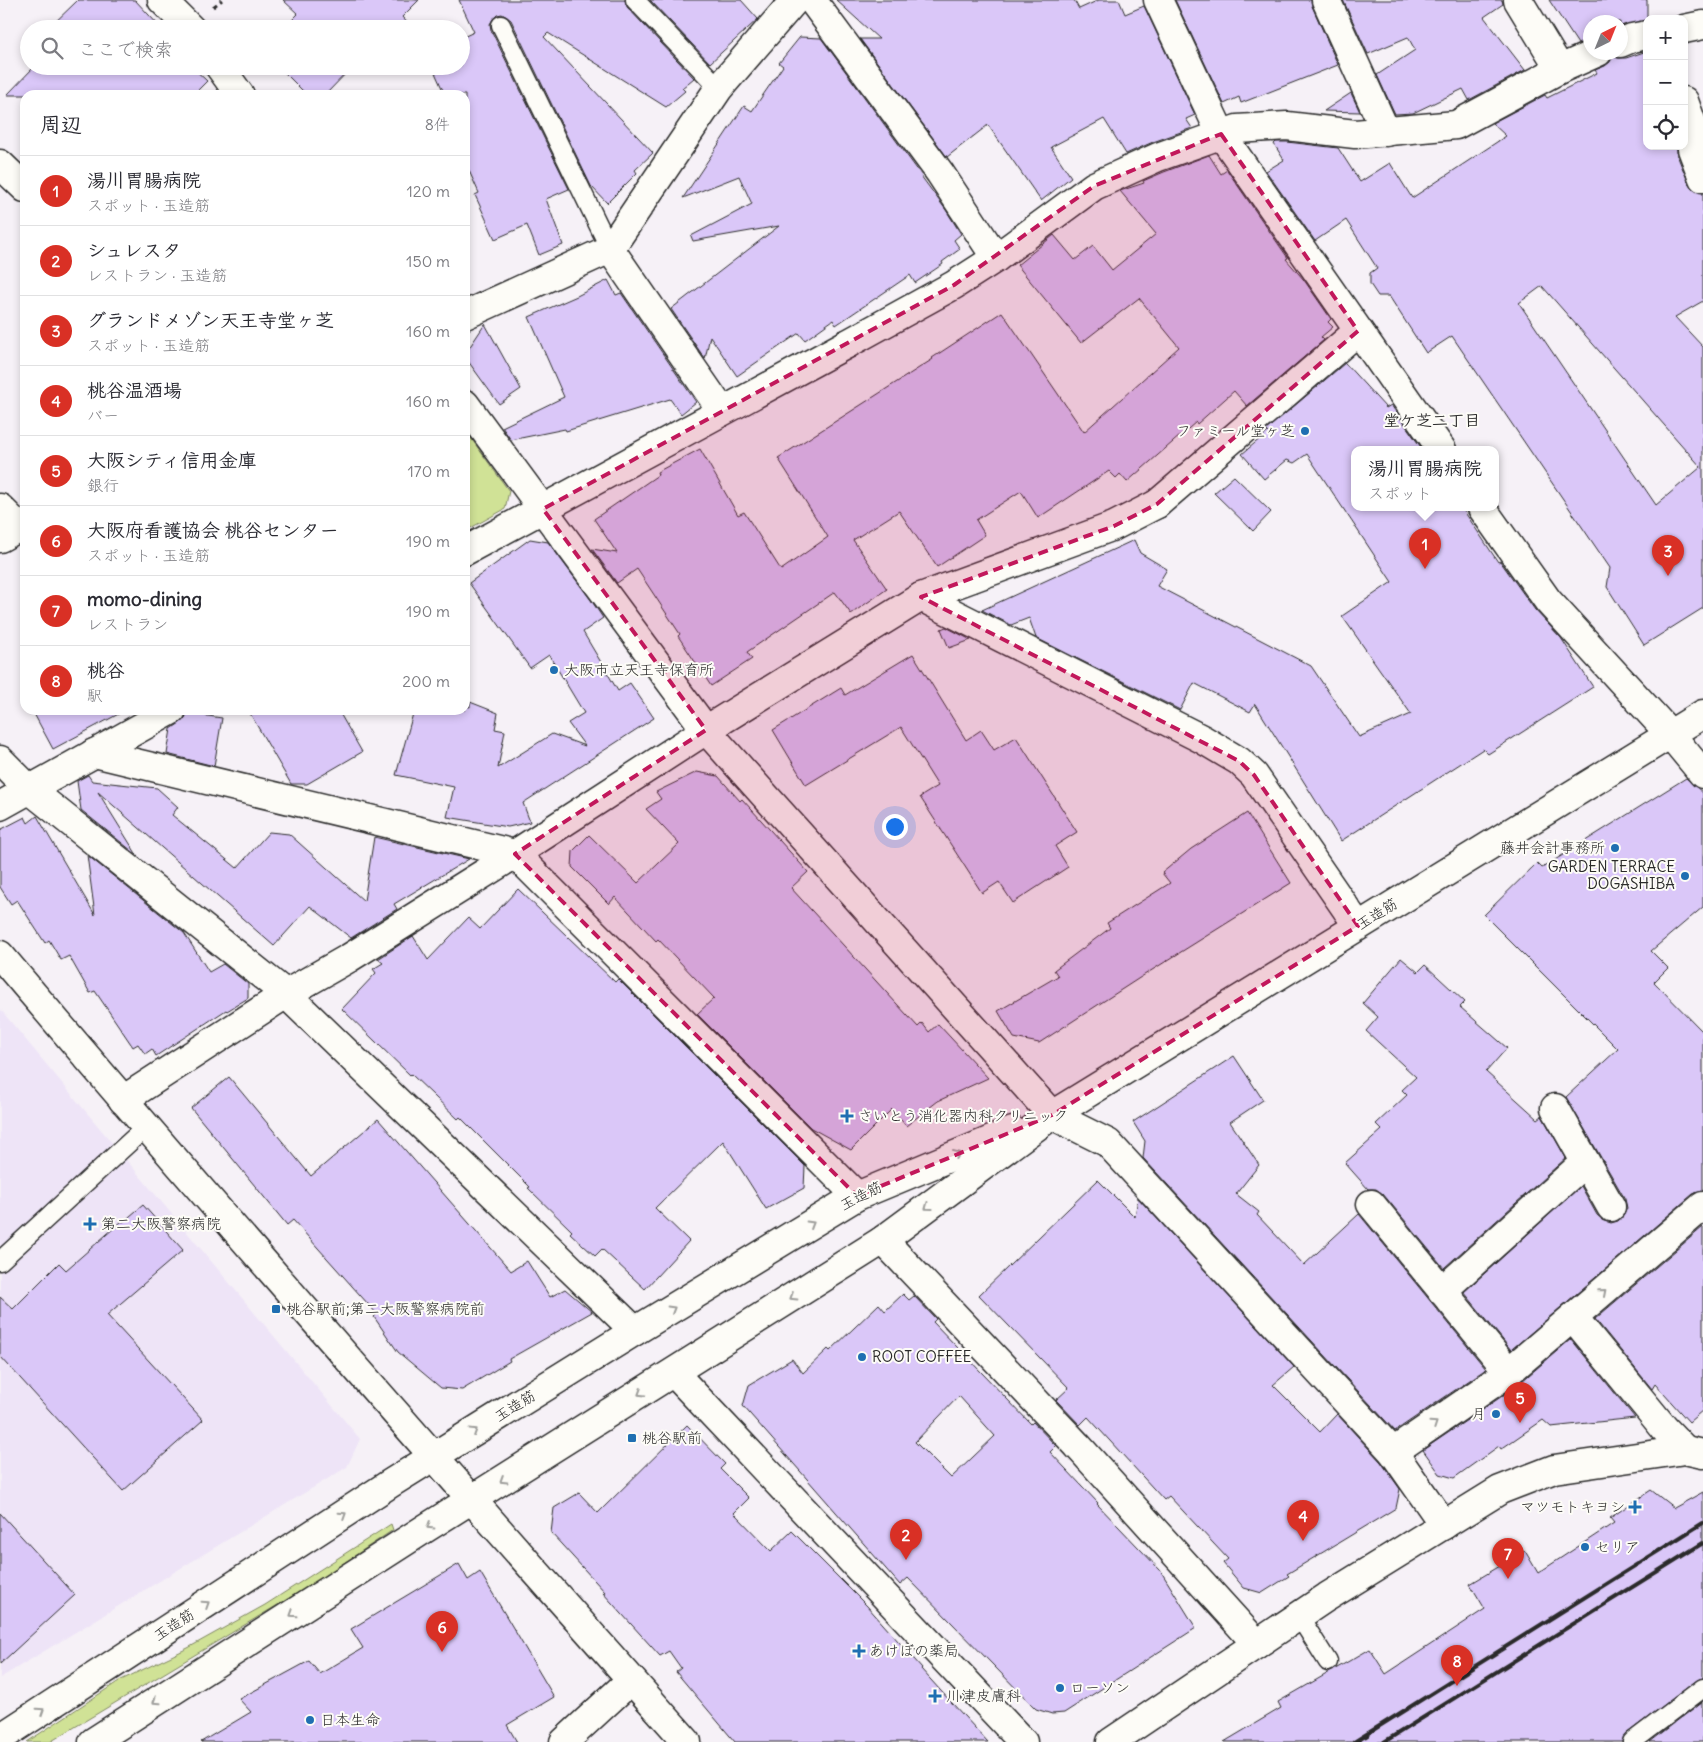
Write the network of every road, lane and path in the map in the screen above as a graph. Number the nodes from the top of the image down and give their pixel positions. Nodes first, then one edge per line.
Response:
1 (162, 0) edge
2 (635, 0) edge
3 (795, 0) edge
4 (812, 0) edge
5 (1158, 0) edge
6 (1326, 0) edge
7 (1518, 0) edge
8 (182, 20) edge
9 (501, 25) dead end
10 (1703, 25) edge
11 (1688, 28) edge
12 (1643, 36) edge
13 (1628, 40) edge
14 (1583, 59) edge
15 (1560, 69) junction
16 (226, 75) edge
17 (719, 88) junction
18 (236, 90) edge
19 (1686, 105) edge
20 (1386, 132) junction
21 (1221, 134) junction
22 (0, 164) edge
23 (1703, 178) edge
24 (20, 183) edge
25 (610, 249) junction
26 (996, 258) junction
27 (470, 313) edge
28 (1358, 331) junction
29 (470, 411) edge
30 (722, 411) junction
31 (1439, 446) edge
32 (0, 508) edge
33 (543, 509) junction
34 (1484, 511) edge
35 (15, 529) edge
36 (470, 548) edge
37 (921, 597) junction
38 (1703, 714) edge
39 (163, 715) edge
40 (706, 730) junction
41 (1670, 734) junction
42 (94, 753) junction
43 (0, 760) edge
44 (1703, 774) edge
45 (29, 789) junction
46 (0, 806) edge
47 (515, 854) junction
48 (1358, 926) junction
49 (0, 955) edge
50 (286, 994) junction
51 (123, 1100) junction
52 (1554, 1108) dead end
53 (1052, 1115) junction
54 (146, 1127) junction
55 (1585, 1162) junction
56 (857, 1196) junction
57 (1371, 1204) dead end
58 (1703, 1206) edge
59 (1611, 1207) dead end
60 (883, 1240) junction
61 (0, 1260) edge
62 (1442, 1291) junction
63 (1573, 1317) junction
64 (635, 1331) junction
65 (674, 1372) junction
66 (1509, 1372) junction
67 (1393, 1452) junction
68 (1694, 1452) edge
69 (433, 1457) junction
70 (471, 1500) junction
71 (1444, 1525) junction
72 (1299, 1616) junction
73 (1257, 1644) junction
74 (1328, 1662) dead end
75 (631, 1680) junction
76 (1703, 1688) edge
77 (1372, 1733) dead end
78 (0, 1738) edge
79 (93, 1742) edge
80 (564, 1742) edge
81 (687, 1742) edge
82 (1023, 1742) edge
83 (1111, 1742) edge
84 (1357, 1742) edge
85 (1632, 1742) edge

1 - 8 street
2 - 17 lane
3 - 17 street
4 - 26 street
5 - 21 street
6 - 20 street
7 - 15 street
9 - 25 lane
10 - 11 street
12 - 13 street
14 - 15 street
15 - 20 street
16 - 18 street
17 - 25 street
19 - 23 street
20 - 21 street
21 - 26 street
21 - 28 street
22 - 24 street
25 - 27 street
25 - 30 street
26 - 30 street
28 - 31 street
28 - 37 street
29 - 33 street
30 - 33 street
32 - 35 street
33 - 36 street
33 - 40 street
34 - 41 street
37 - 40 street
37 - 48 street
38 - 41 street, 玉造筋
39 - 42 street
40 - 47 street
40 - 53 street
41 - 44 street
41 - 48 street, 玉造筋
42 - 45 street
42 - 47 street
43 - 45 street
45 - 46 street
45 - 50 street
47 - 50 street
47 - 56 street
48 - 53 street, 玉造筋
49 - 51 street
50 - 51 street
50 - 64 street
51 - 54 street
52 - 55 street
56 -> 53 street, 玉造筋
53 -> 60 street, 玉造筋
53 - 67 street
54 - 61 lane
54 - 69 street
55 - 59 street
55 - 62 street
64 -> 56 street, 玉造筋
57 - 62 street
63 -> 58 street
60 -> 65 street, 玉造筋
60 - 73 street
62 - 66 street
63 - 66 street
63 - 68 street
69 -> 64 street, 玉造筋
65 -> 70 street, 玉造筋
65 - 82 street
67 -> 66 street
67 - 71 street
68 - 71 street
69 - 70 street
78 -> 69 street, 玉造筋
70 - 75 street
70 -> 79 street, 玉造筋
71 - 72 street
72 - 73 street
72 - 74 lane
73 - 83 street
75 - 80 street
75 - 81 street
76 - 85 lane
77 - 84 path

